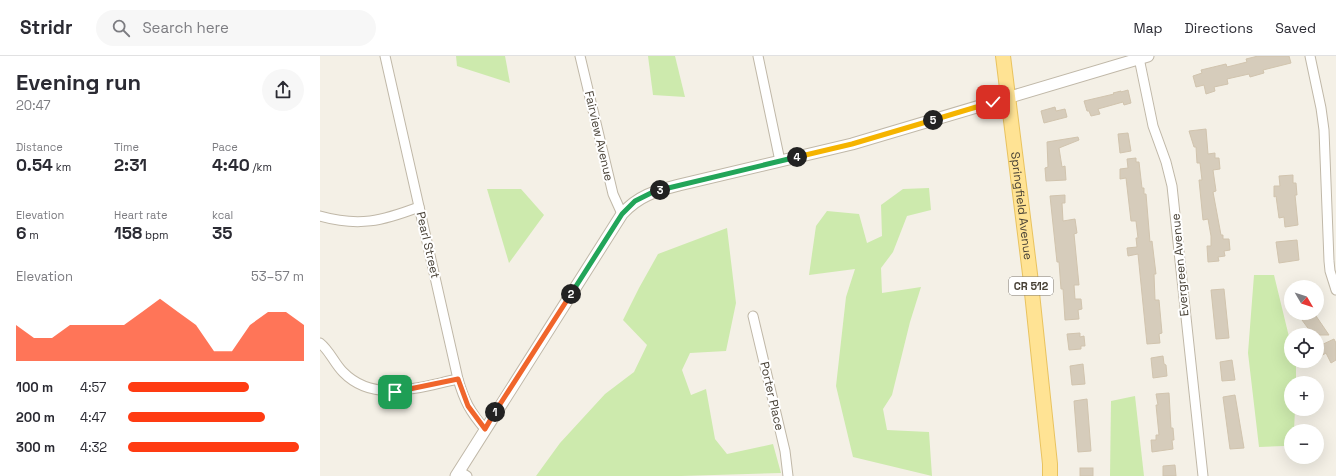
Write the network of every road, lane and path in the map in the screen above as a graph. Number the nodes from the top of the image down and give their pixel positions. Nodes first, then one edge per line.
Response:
1 (385, 56) edge
2 (580, 56) edge
3 (758, 56) edge
4 (1003, 56) edge
5 (1310, 56) edge
6 (1143, 57) edge
7 (1007, 97) junction
8 (780, 161) junction
9 (419, 207) junction
10 (622, 214) junction
11 (320, 216) edge
12 (1336, 290) edge
13 (753, 316) dead end
14 (320, 343) edge
15 (458, 379) junction
16 (485, 429) junction
17 (461, 474) edge
18 (788, 476) edge
19 (1050, 476) edge
20 (1203, 476) edge

1 - 9 street, Pearl Street
2 - 10 street, Fairview Avenue
3 - 8 street
4 - 7 main road, Springfield Avenue / CR 512
5 - 12 street
6 - 7 street
6 - 20 street, Evergreen Avenue
7 - 8 street
7 - 19 main road, Springfield Avenue / CR 512
8 - 10 street
9 - 11 street
9 - 15 street, Pearl Street
10 - 16 street
13 - 18 street, Porter Place
14 - 15 street
15 - 16 street, Pearl Street
16 - 17 street

